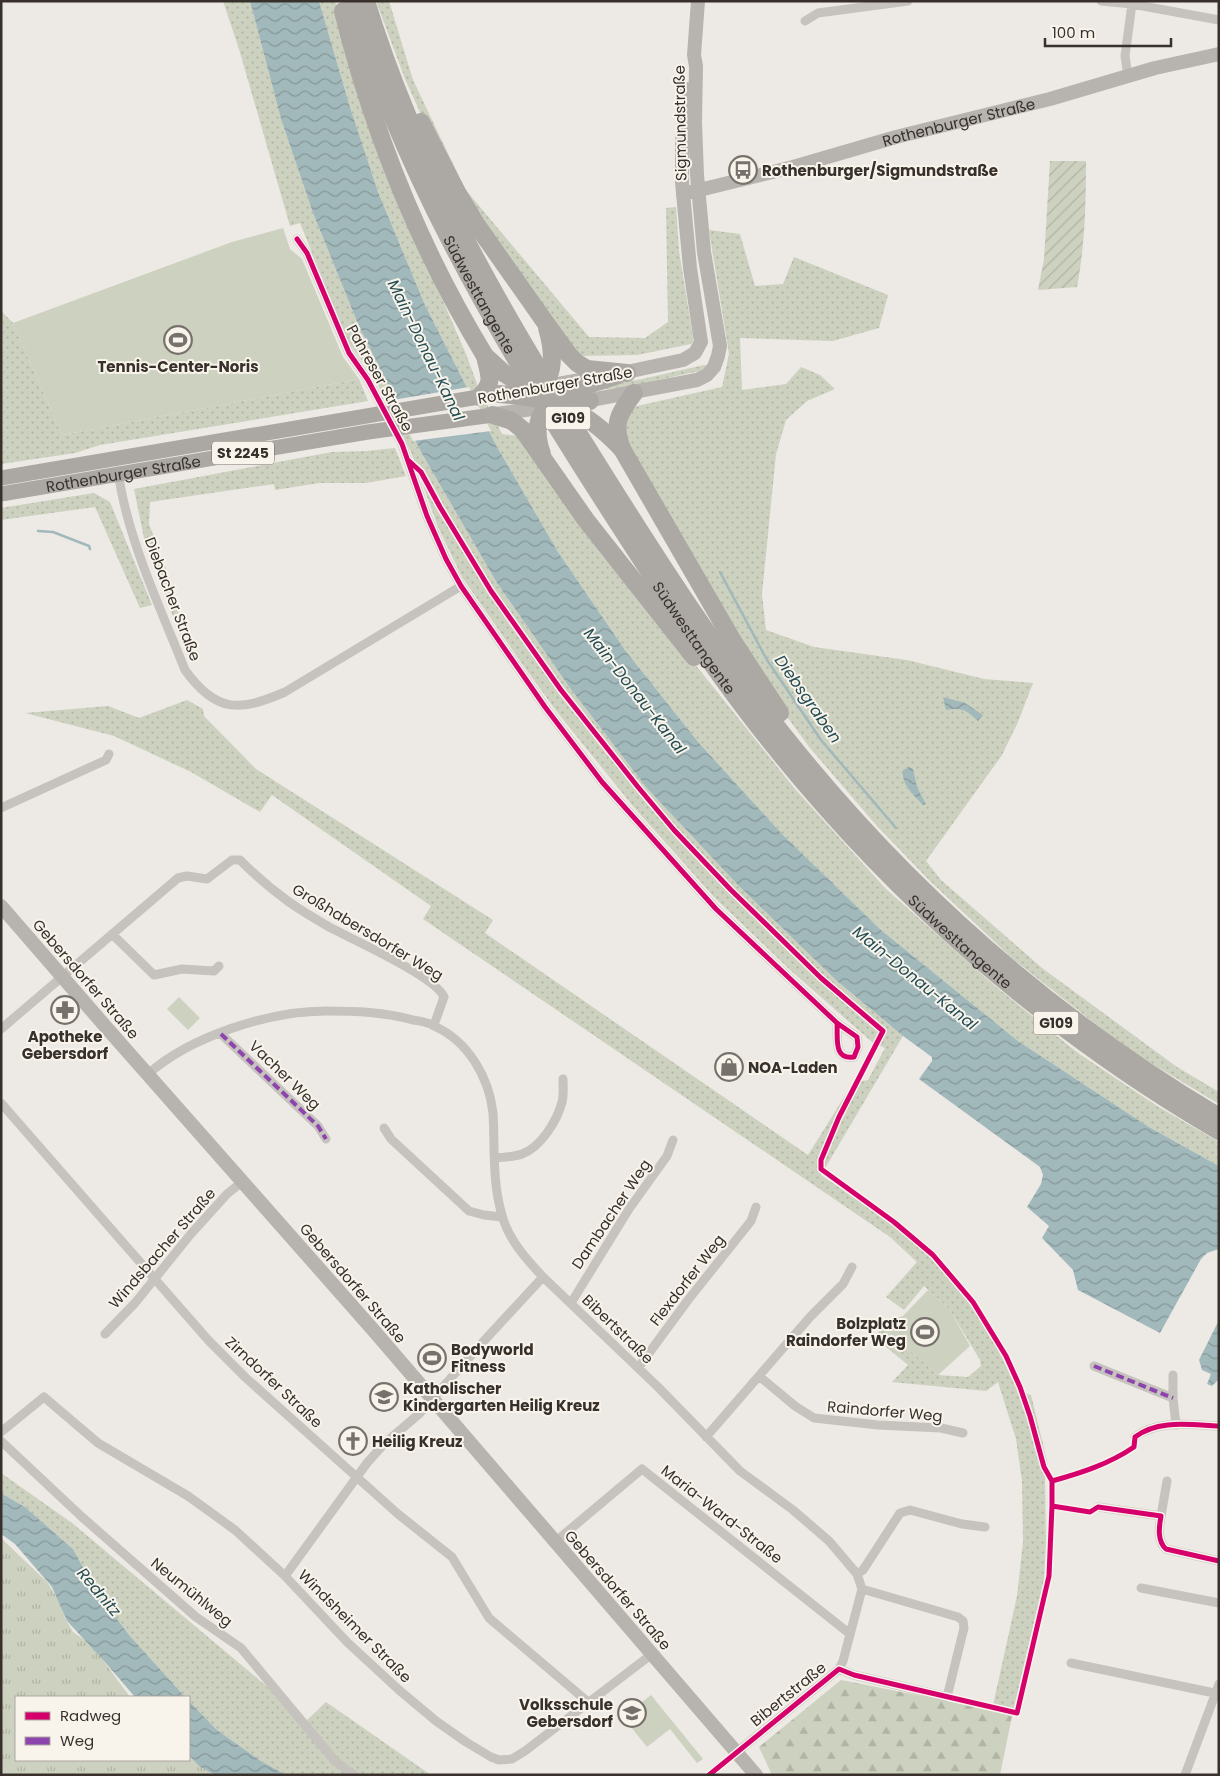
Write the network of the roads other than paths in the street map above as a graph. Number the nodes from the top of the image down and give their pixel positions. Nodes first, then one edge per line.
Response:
1 (341, 1) edge
2 (351, 1) edge
3 (366, 1) edge
4 (698, 1) edge
5 (908, 1) edge
6 (1101, 1) edge
7 (877, 3) edge
8 (1132, 4) junction
9 (1219, 20) edge
10 (805, 22) dead end
11 (372, 23) junction
12 (1219, 54) edge
13 (694, 55) junction
14 (1128, 76) junction
15 (698, 191) junction
16 (683, 194) junction
17 (297, 239) dead end
18 (545, 322) junction
19 (485, 356) junction
20 (627, 373) junction
21 (634, 393) junction
22 (486, 396) junction
23 (546, 397) junction
24 (590, 400) joint
25 (492, 415) junction
26 (622, 449) junction
27 (116, 458) junction
28 (545, 461) junction
29 (118, 474) junction
30 (1, 478) edge
31 (1, 494) edge
32 (461, 586) junction
33 (742, 705) junction
34 (109, 754) dead end
35 (820, 780) junction
36 (1, 808) edge
37 (1, 906) edge
38 (112, 934) junction
39 (219, 966) dead end
40 (62, 976) junction
41 (837, 1023) dead end
42 (434, 1025) junction
43 (1, 1029) edge
44 (221, 1034) junction
45 (147, 1075) junction
46 (563, 1079) dead end
47 (1, 1103) edge
48 (1219, 1117) edge
49 (384, 1128) dead end
50 (1219, 1131) edge
51 (326, 1139) dead end
52 (673, 1140) dead end
53 (495, 1158) junction
54 (242, 1182) junction
55 (756, 1207) dead end
56 (502, 1217) junction
57 (852, 1267) dead end
58 (543, 1278) junction
59 (155, 1280) junction
60 (570, 1303) junction
61 (105, 1334) dead end
62 (1094, 1366) dead end
63 (638, 1368) junction
64 (1173, 1375) dead end
65 (759, 1376) junction
66 (1173, 1398) junction
67 (432, 1399) junction
68 (1176, 1425) junction
69 (1219, 1426) edge
70 (1, 1432) edge
71 (963, 1433) dead end
72 (706, 1437) junction
73 (1135, 1437) dead end
74 (1, 1441) edge
75 (357, 1476) junction
76 (1167, 1481) dead end
77 (1098, 1507) dead end
78 (1161, 1516) junction
79 (985, 1527) dead end
80 (555, 1542) junction
81 (1219, 1562) edge
82 (857, 1574) junction
83 (284, 1576) junction
84 (1141, 1588) dead end
85 (862, 1589) junction
86 (1219, 1603) edge
87 (850, 1634) junction
88 (652, 1654) junction
89 (1071, 1663) dead end
90 (840, 1669) junction
91 (1219, 1684) edge
92 (1217, 1694) edge
93 (588, 1702) junction
94 (737, 1752) junction
95 (354, 1775) edge
96 (756, 1775) edge
97 (1185, 1775) edge

1 - 19 highway
2 - 33 highway, Südwesttangente / G109
3 - 11 highway, Südwesttangente / G109
4 - 13 main road, Sigmundstraße
5 - 7 street
6 - 8 street
7 - 10 street
8 - 9 street
8 - 14 street
11 - 18 highway
11 - 35 highway, Südwesttangente / G109
12 - 14 main road, Rothenburger Straße
13 - 15 main road, Sigmundstraße
13 - 16 main road, Sigmundstraße
14 - 15 main road, Rothenburger Straße
15 - 16 main road, Rothenburger Straße
15 - 21 main road, Rothenburger Straße
16 - 20 main road, Rothenburger Straße
17 - 32 street, Pahreser Straße
18 - 20 highway
18 - 23 highway
19 - 22 highway
19 - 23 highway
20 - 23 highway
21 - 24 main road, Rothenburger Straße
21 - 26 highway
22 - 23 highway
22 - 27 main road, Rothenburger Straße / St 2245
23 - 24 highway
23 - 25 highway
23 - 26 highway
23 - 28 highway
25 - 28 highway
25 - 29 main road, Rothenburger Straße / St 2245
26 - 35 highway
27 - 29 street, Diebacher Straße
27 - 30 main road, Rothenburger Straße / St 2245
28 - 33 highway
29 - 31 main road, Rothenburger Straße / St 2245
29 - 32 street, Diebacher Straße
32 - 41 street, Pahreser Straße
33 - 50 highway, Südwesttangente / G109
34 - 36 street
35 - 48 highway, Südwesttangente / G109
37 - 40 main road, Gebersdorfer Straße
38 - 39 street
38 - 40 street, Großhabersdorfer Weg
38 - 42 street, Großhabersdorfer Weg
40 - 43 street, Großhabersdorfer Weg
40 - 45 main road, Gebersdorfer Straße
42 - 44 street, Bibertstraße
42 - 53 street, Bibertstraße
44 - 45 street, Bibertstraße
44 - 51 street, Vacher Weg
45 - 54 main road, Gebersdorfer Straße
46 - 53 street
47 - 59 street, Zirndorfer Straße
49 - 56 street
52 - 60 street, Dambacher Weg
53 - 56 street, Bibertstraße
54 - 59 street, Windsbacher Straße
54 - 67 main road, Gebersdorfer Straße
55 - 63 street, Flexdorfer Weg
56 - 58 street, Bibertstraße
57 - 65 street
58 - 60 street, Bibertstraße
58 - 67 street
59 - 61 street, Windsbacher Straße
59 - 75 street, Zirndorfer Straße
60 - 63 street, Bibertstraße
62 - 66 street
63 - 72 street, Bibertstraße
64 - 66 street
65 - 71 street, Raindorfer Weg
65 - 72 street
66 - 68 street
67 - 75 street
67 - 80 main road, Gebersdorfer Straße
68 - 69 street
68 - 73 street
70 - 83 street, Windsheimer Straße
72 - 82 street, Bibertstraße
74 - 95 street, Neumühlweg
75 - 83 street
75 - 93 street, Zirndorfer Straße
76 - 78 street
77 - 78 street
78 - 81 street
79 - 82 street
80 - 87 street, Maria-Ward-Straße
80 - 88 main road, Gebersdorfer Straße
82 - 85 street, Bibertstraße
83 - 93 street, Windsheimer Straße
84 - 86 street
85 - 87 street, Bibertstraße
85 - 90 street, Bibertstraße
87 - 90 street, Bibertstraße
88 - 93 street, Windsheimer Straße
88 - 94 main road, Gebersdorfer Straße
89 - 92 street
90 - 94 street, Bibertstraße
91 - 92 street
92 - 97 street
94 - 96 main road, Gebersdorfer Straße

